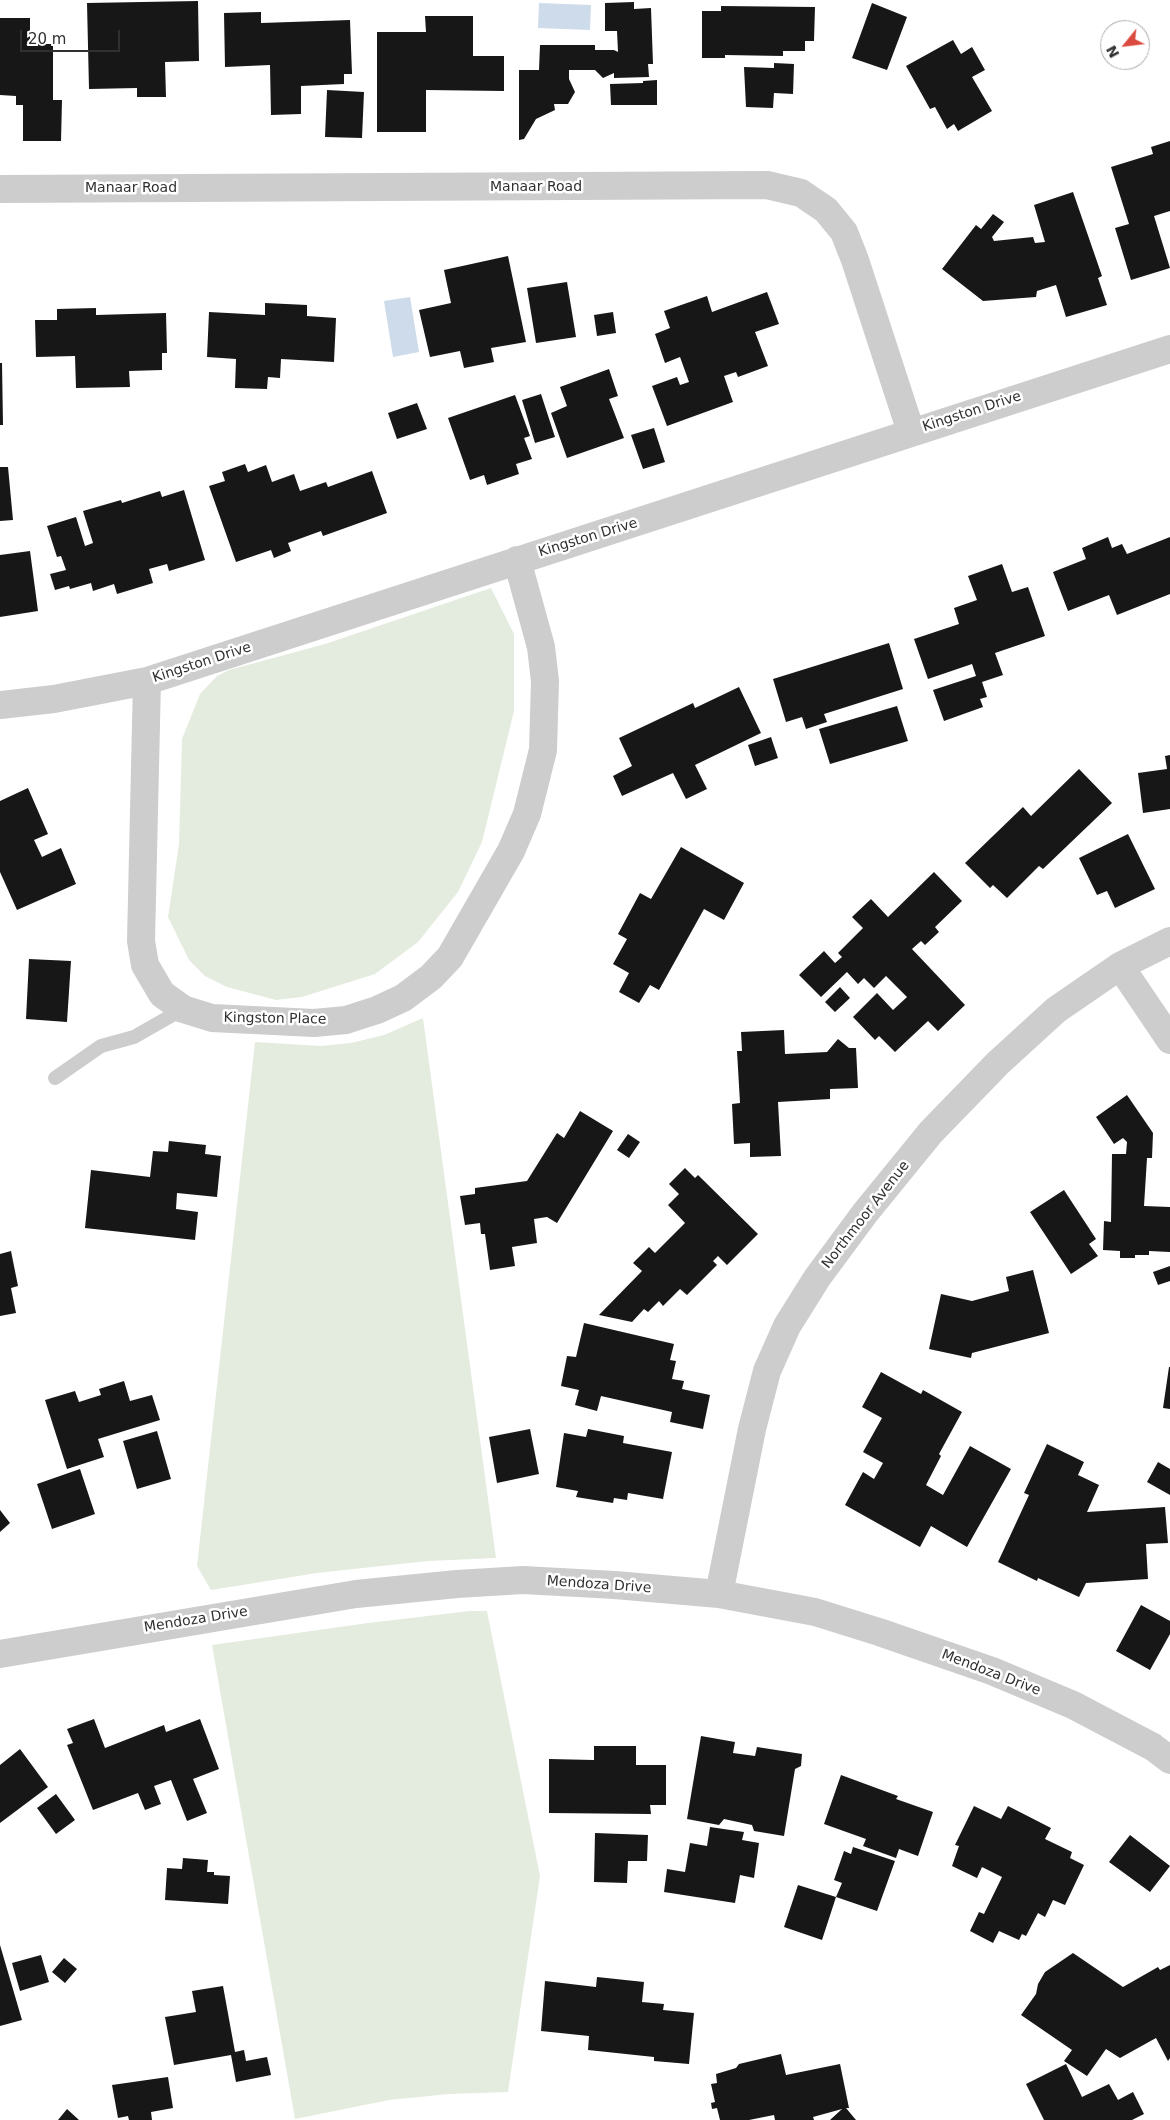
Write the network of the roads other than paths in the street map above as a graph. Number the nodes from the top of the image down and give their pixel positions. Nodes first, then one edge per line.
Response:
1 (0, 189) edge
2 (1170, 349) edge
3 (911, 432) junction
4 (517, 560) junction
5 (147, 681) junction
6 (0, 705) edge
7 (1170, 941) edge
8 (1120, 966) junction
9 (183, 1010) junction
10 (1170, 1040) edge
11 (55, 1078) dead end
12 (719, 1594) junction
13 (0, 1654) edge
14 (1170, 1760) edge

1 - 3 street, Manaar Road
2 - 3 street, Kingston Drive
3 - 4 street, Kingston Drive
4 - 5 street, Kingston Drive
4 - 9 street, Kingston Place
5 - 6 street, Kingston Drive
5 - 9 street, Kingston Place
7 - 8 street, Northmoor Avenue
8 - 10 street
8 - 12 street, Northmoor Avenue
9 - 11 lane
12 - 13 street, Mendoza Drive
12 - 14 street, Mendoza Drive

